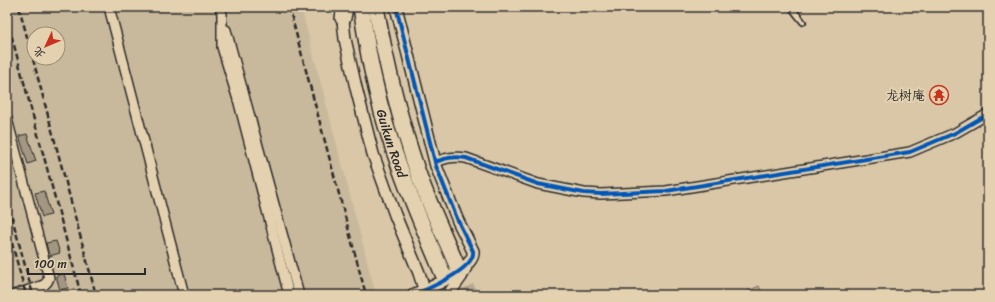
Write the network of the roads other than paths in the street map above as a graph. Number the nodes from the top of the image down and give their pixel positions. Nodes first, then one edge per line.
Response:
1 (109, 7) edge
2 (355, 7) edge
3 (361, 7) edge
4 (376, 7) edge
5 (396, 7) edge
6 (791, 7) edge
7 (221, 11) edge
8 (343, 11) edge
9 (803, 22) dead end
10 (364, 30) junction
11 (239, 89) junction
12 (988, 114) edge
13 (7, 119) edge
14 (434, 162) junction
15 (7, 233) edge
16 (7, 242) edge
17 (462, 266) junction
18 (443, 274) tunnel mouth
19 (425, 293) edge
20 (14, 295) edge
21 (184, 295) edge
22 (289, 295) edge
23 (299, 295) edge
24 (412, 295) edge
25 (448, 295) edge

1 - 21 street
2 - 10 highway
3 - 10 highway, Guikun Road
4 - 17 highway, Guikun Road
5 - 14 street
6 - 9 lane
7 - 11 street
8 - 19 street
10 - 18 highway, Guikun Road
11 - 22 street
11 - 23 street
12 - 14 street
13 - 20 street
14 - 17 street
15 - 16 lane
17 - 19 street
17 - 25 street
19 - 24 street

